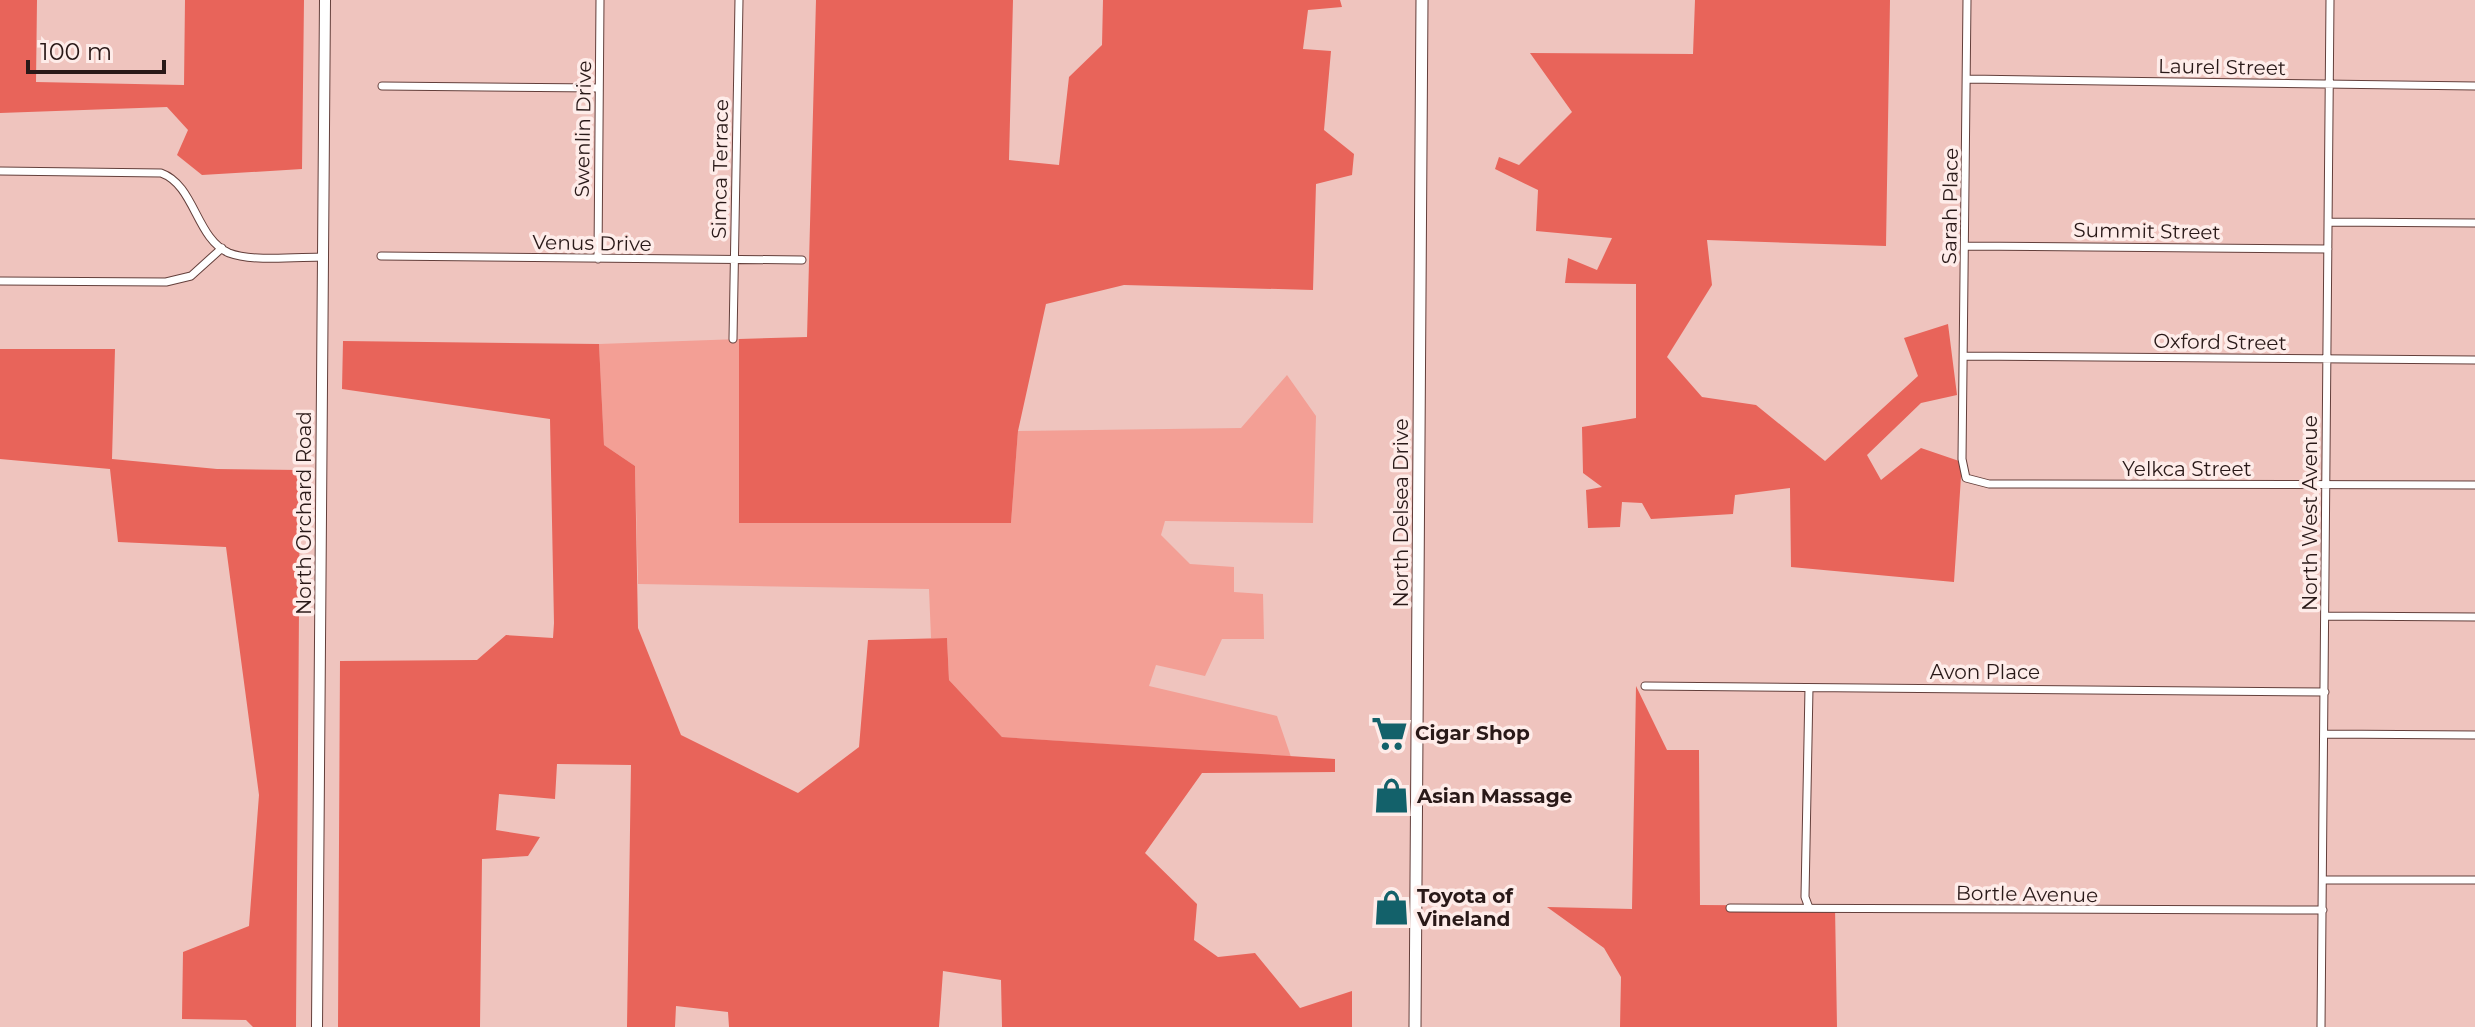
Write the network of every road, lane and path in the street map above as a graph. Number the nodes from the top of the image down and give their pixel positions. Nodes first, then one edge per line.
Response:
1 (325, 0) edge
2 (600, 0) edge
3 (739, 0) edge
4 (1422, 0) edge
5 (1967, 0) edge
6 (2330, 0) edge
7 (1968, 79) junction
8 (2329, 85) junction
9 (382, 86) dead end
10 (2475, 86) edge
11 (599, 88) junction
12 (0, 171) edge
13 (2329, 222) junction
14 (2475, 223) edge
15 (1965, 246) junction
16 (222, 248) junction
17 (2328, 249) junction
18 (381, 256) dead end
19 (324, 257) junction
20 (598, 259) junction
21 (735, 260) junction
22 (802, 260) dead end
23 (0, 281) edge
24 (733, 339) dead end
25 (1965, 356) junction
26 (2327, 359) junction
27 (2475, 360) edge
28 (1963, 412) joint
29 (2326, 485) junction
30 (2475, 485) edge
31 (2325, 616) junction
32 (2475, 617) edge
33 (1645, 686) dead end
34 (1809, 688) junction
35 (2325, 692) junction
36 (2324, 734) junction
37 (2475, 735) edge
38 (2323, 880) junction
39 (2475, 880) edge
40 (1730, 908) dead end
41 (1809, 908) junction
42 (2323, 910) junction
43 (317, 1027) edge
44 (1415, 1027) edge
45 (2321, 1027) edge

1 - 19 street, North Orchard Road
2 - 11 street, Swenlin Drive
3 - 21 street, Simca Terrace
4 - 44 main road, North Delsea Drive
5 - 7 street, Sarah Place
6 - 8 street, North West Avenue
7 - 8 street, Laurel Street
7 - 15 street, Sarah Place
8 - 10 street, Laurel Street
8 - 13 street, North West Avenue
9 - 11 street
11 - 20 street, Swenlin Drive
12 - 16 street
13 - 14 street
13 - 17 street, North West Avenue
15 - 17 street, Summit Street
15 - 25 street, Sarah Place
16 - 19 street
16 - 23 street
17 - 26 street, North West Avenue
18 - 20 street, Venus Drive
19 - 43 street, North Orchard Road
20 - 21 street, Venus Drive
21 - 22 street, Venus Drive
21 - 24 street, Simca Terrace
25 - 26 street, Oxford Street
25 - 28 street, Sarah Place
26 - 27 street, Oxford Street
26 - 29 street, North West Avenue
28 - 29 street, Yelkca Street
29 - 30 street, Yelkca Street
29 - 31 street, North West Avenue
31 - 32 street
31 - 35 street, North West Avenue
33 - 34 street, Avon Place
34 - 35 street, Avon Place
34 - 41 street
35 - 36 street, North West Avenue
36 - 37 street
36 - 38 street, North West Avenue
38 - 39 street
38 - 42 street, North West Avenue
40 - 41 street, Bortle Avenue
41 - 42 street, Bortle Avenue
42 - 45 street, North West Avenue

